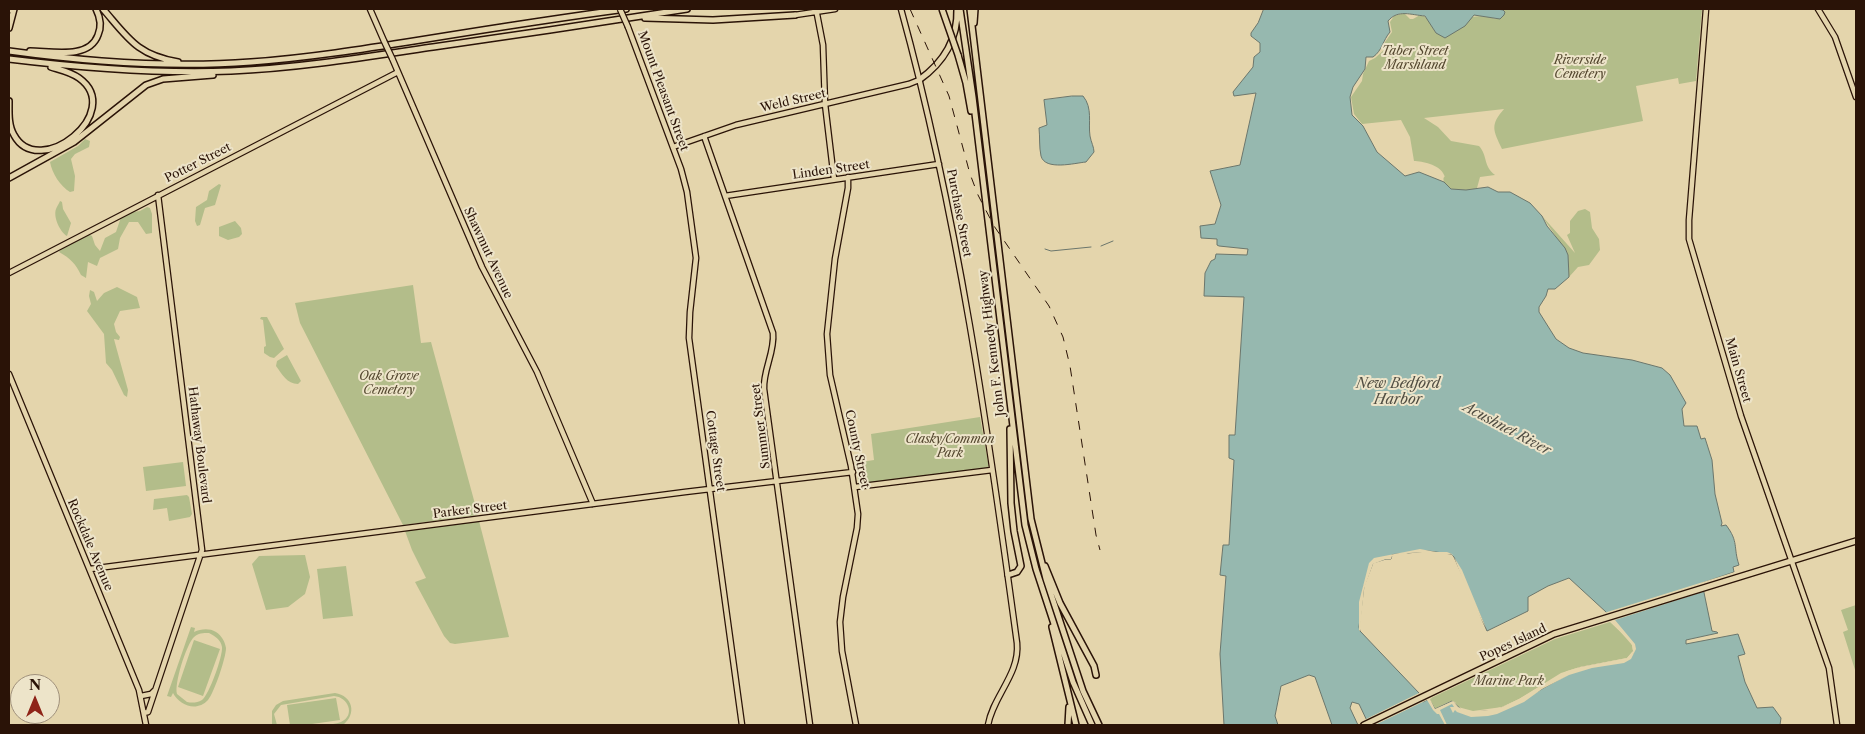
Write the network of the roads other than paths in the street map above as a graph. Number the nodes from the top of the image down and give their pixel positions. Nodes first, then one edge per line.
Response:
1 (14, 9) edge
2 (96, 9) edge
3 (103, 9) edge
4 (370, 9) edge
5 (620, 9) edge
6 (625, 9) edge
7 (687, 9) edge
8 (835, 9) edge
9 (901, 9) edge
10 (942, 9) edge
11 (958, 9) edge
12 (970, 9) edge
13 (975, 9) edge
14 (1706, 9) edge
15 (1818, 9) edge
16 (816, 10) edge
17 (795, 15) joint
18 (629, 18) junction
19 (9, 28) edge
20 (974, 43) junction
21 (14, 51) edge
22 (9, 59) edge
23 (36, 63) junction
24 (206, 64) junction
25 (231, 71) junction
26 (398, 72) junction
27 (919, 80) junction
28 (971, 97) junction
29 (1856, 97) edge
30 (9, 101) edge
31 (825, 104) junction
32 (704, 136) junction
33 (673, 147) junction
34 (939, 164) junction
35 (848, 177) junction
36 (9, 178) edge
37 (834, 179) junction
38 (684, 180) joint
39 (158, 195) junction
40 (725, 196) junction
41 (9, 273) edge
42 (9, 374) edge
43 (1010, 404) junction
44 (992, 470) junction
45 (853, 472) junction
46 (777, 481) junction
47 (855, 488) junction
48 (711, 489) junction
49 (593, 504) junction
50 (1856, 541) edge
51 (1039, 552) junction
52 (202, 554) junction
53 (1792, 561) junction
54 (90, 569) junction
55 (1008, 575) junction
56 (1048, 605) junction
57 (1096, 675) dead end
58 (154, 692) junction
59 (141, 696) junction
60 (1068, 696) junction
61 (144, 713) junction
62 (146, 725) edge
63 (742, 725) edge
64 (810, 725) edge
65 (856, 725) edge
66 (988, 725) edge
67 (1068, 725) edge
68 (1076, 725) edge
69 (1092, 725) edge
70 (1099, 725) edge
71 (1364, 725) edge
72 (1837, 725) edge

1 - 19 highway
2 - 21 highway
3 - 24 highway
4 - 26 main road, Shawmut Avenue, bridge
5 - 33 main road, Mount Pleasant Street, bridge
6 - 24 highway
7 - 18 highway
8 - 16 main road
9 - 27 main road, Purchase Street
10 - 28 highway, bridge
11 - 27 highway
11 - 28 highway
12 - 20 highway, John F. Kennedy Highway
13 - 20 highway
14 - 53 main road, Main Street
15 - 29 main road
16 - 17 main road
16 - 31 main road
17 - 18 highway
18 - 25 highway
20 - 51 highway, John F. Kennedy Highway
21 - 24 highway
22 - 23 highway
23 - 25 highway
23 - 30 highway
25 - 36 highway
26 - 39 main road, Potter Street
26 - 49 main road, Shawmut Avenue
27 - 31 main road, Weld Street
27 - 34 main road, Purchase Street
28 - 43 highway, John F. Kennedy Highway
31 - 32 main road, Weld Street
31 - 37 main road
32 - 33 main road, Weld Street
32 - 40 main road, Summer Street
33 - 38 main road, Mount Pleasant Street
34 - 35 main road, Linden Street
34 - 44 main road, Purchase Street
35 - 37 main road, Linden Street
35 - 45 main road, County Street
37 - 40 main road, Linden Street
38 - 48 main road, Cottage Street
39 - 41 main road, Potter Street
39 - 52 main road, Hathaway Boulevard
40 - 46 main road, Summer Street
42 - 54 main road, Rockdale Avenue
43 - 55 highway
43 - 56 highway, John F. Kennedy Highway
44 - 47 main road
44 - 55 main road, Purchase Street
45 - 46 main road, Parker Street
45 - 47 main road, County Street
46 - 48 main road, Parker Street
46 - 64 main road, Summer Street
47 - 65 main road, County Street
48 - 49 main road, Parker Street
48 - 63 main road, Cottage Street
49 - 52 main road, Parker Street
50 - 53 highway, Popes Island
51 - 57 highway
51 - 70 highway, John F. Kennedy Highway
52 - 54 main road, Parker Street
52 - 58 main road, Hathaway Boulevard
53 - 71 highway, Popes Island
53 - 72 main road, Main Street
54 - 59 main road, Rockdale Avenue
55 - 66 main road, Purchase Street
56 - 60 highway
56 - 69 highway, John F. Kennedy Highway
58 - 59 main road
58 - 61 main road, Hathaway Boulevard
59 - 61 main road, Rockdale Avenue
60 - 67 highway
60 - 68 highway
61 - 62 main road, Rockdale Avenue

